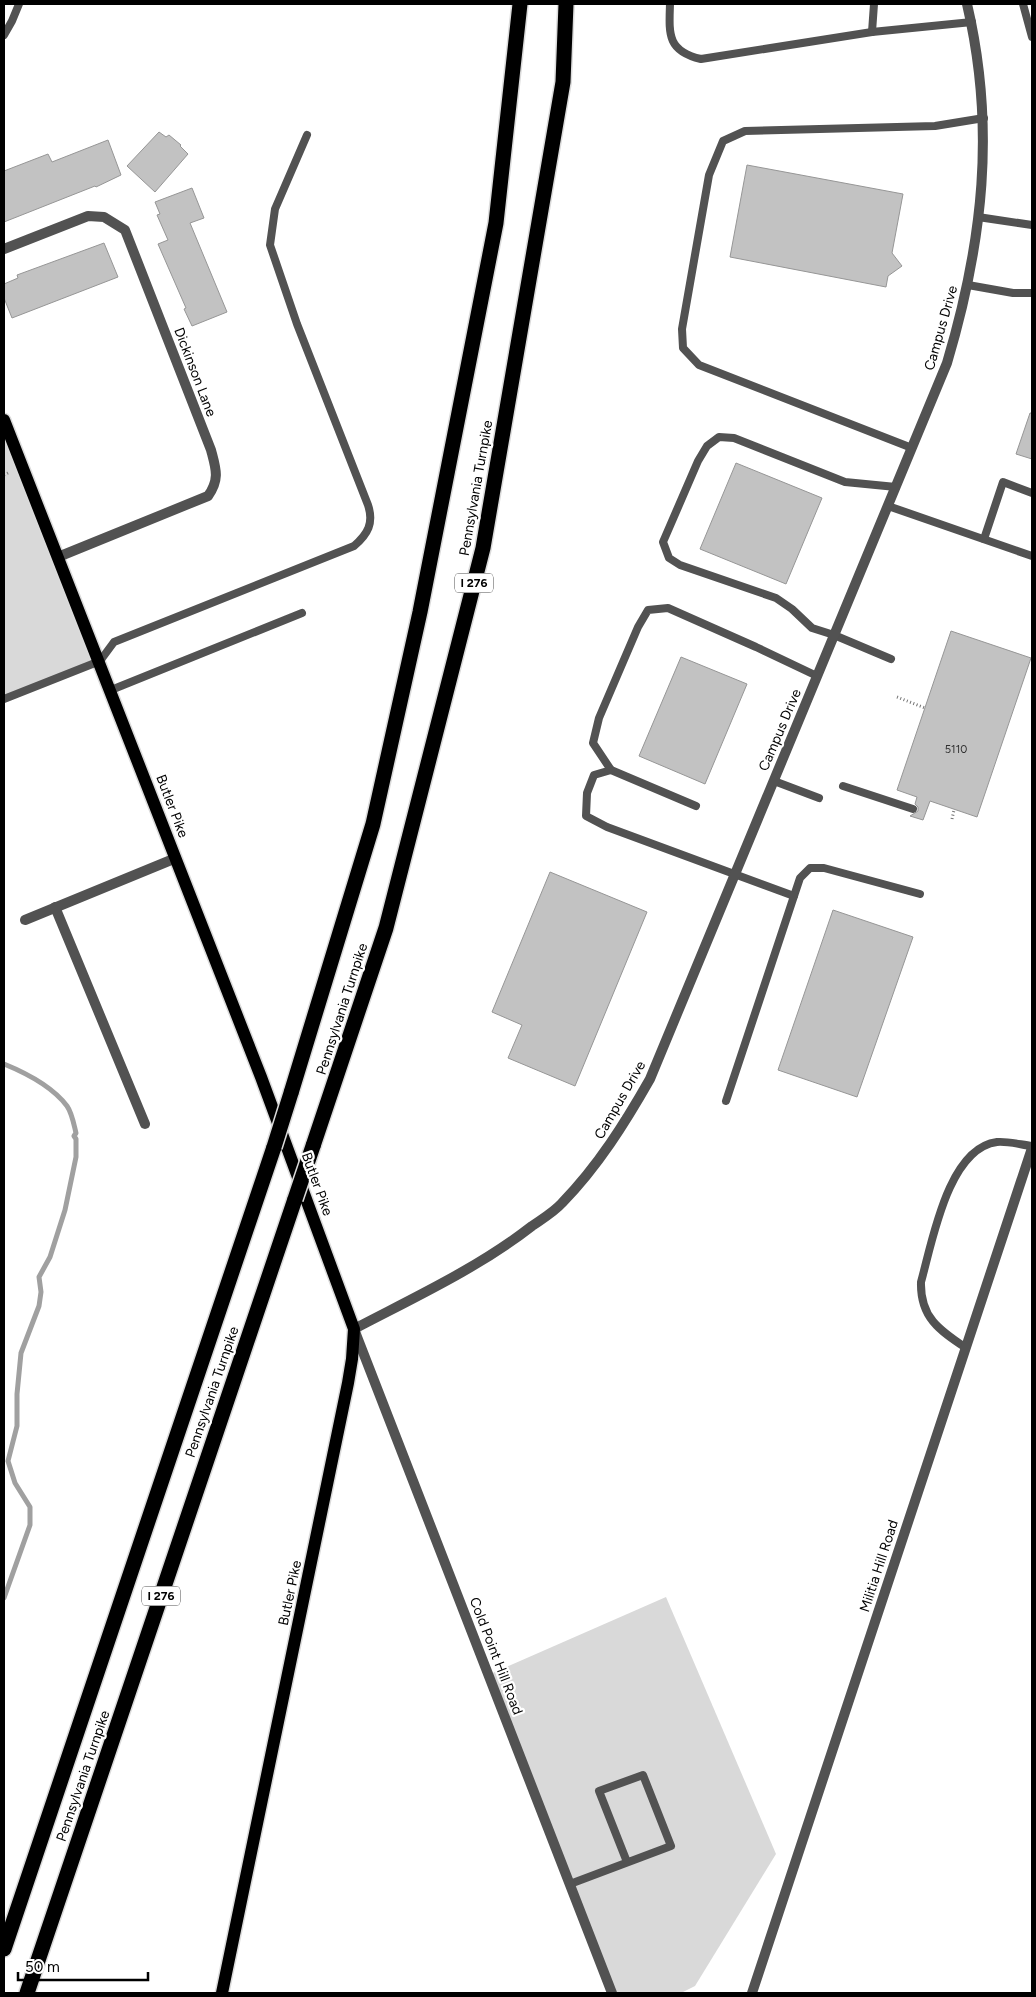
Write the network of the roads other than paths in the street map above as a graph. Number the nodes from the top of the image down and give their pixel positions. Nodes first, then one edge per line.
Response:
1 (18, 4) edge
2 (520, 4) edge
3 (566, 4) edge
4 (670, 4) edge
5 (874, 4) edge
6 (968, 4) edge
7 (1023, 4) edge
8 (972, 22) junction
9 (872, 32) junction
10 (4, 35) edge
11 (1032, 37) edge
12 (984, 118) junction
13 (307, 135) dead end
14 (978, 217) junction
15 (1032, 225) edge
16 (4, 248) edge
17 (968, 285) junction
18 (1032, 293) edge
19 (4, 420) edge
20 (912, 448) junction
21 (896, 487) junction
22 (1032, 493) edge
23 (888, 506) junction
24 (984, 539) junction
25 (1032, 556) edge
26 (58, 557) junction
27 (302, 612) dead end
28 (834, 635) junction
29 (891, 659) dead end
30 (100, 661) junction
31 (817, 676) junction
32 (111, 690) junction
33 (4, 698) edge
34 (611, 770) junction
35 (774, 781) junction
36 (843, 786) dead end
37 (819, 798) dead end
38 (696, 806) dead end
39 (913, 809) dead end
40 (176, 858) junction
41 (735, 873) junction
42 (920, 894) dead end
43 (794, 896) junction
44 (55, 907) junction
45 (25, 920) dead end
46 (726, 1101) dead end
47 (145, 1124) dead end
48 (1032, 1147) edge
49 (354, 1328) junction
50 (966, 1348) junction
51 (627, 1862) junction
52 (570, 1884) junction
53 (4, 1949) edge
54 (27, 1993) edge
55 (222, 1993) edge
56 (612, 1993) edge
57 (752, 1993) edge

1 - 10 lane
2 - 53 highway, Pennsylvania Turnpike / I 276, bridge
3 - 54 highway, Pennsylvania Turnpike / I 276, bridge
4 - 9 lane
5 - 9 lane
6 - 8 street, Campus Drive
7 - 11 lane
8 - 9 lane
8 - 12 street, Campus Drive
12 - 14 street, Campus Drive
12 - 20 lane
13 - 30 lane
14 - 15 lane
14 - 17 street, Campus Drive
16 - 26 street, Dickinson Lane
17 - 18 lane
17 - 20 street, Campus Drive
19 - 26 main road, Butler Pike
20 - 21 street, Campus Drive
21 - 23 street, Campus Drive
21 - 28 lane
22 - 24 lane
23 - 24 lane
23 - 28 street, Campus Drive
24 - 25 lane
26 - 30 main road, Butler Pike
27 - 32 lane
28 - 29 lane
28 - 31 street, Campus Drive
30 - 32 main road, Butler Pike
30 - 33 lane
31 - 34 lane
31 - 35 street, Campus Drive
32 - 40 main road, Butler Pike
34 - 38 lane
34 - 41 lane
35 - 37 lane
35 - 41 street, Campus Drive
36 - 39 lane
40 - 44 street
40 - 49 main road, Butler Pike
41 - 43 lane
41 - 49 street, Campus Drive
42 - 43 lane
43 - 46 lane
44 - 45 street
44 - 47 street
48 - 50 street, Militia Hill Road
48 - 50 lane
49 - 52 street, Cold Point Hill Road
49 - 55 main road, Butler Pike
50 - 57 street, Militia Hill Road
51 - 51 lane
51 - 52 lane
52 - 56 street, Cold Point Hill Road

